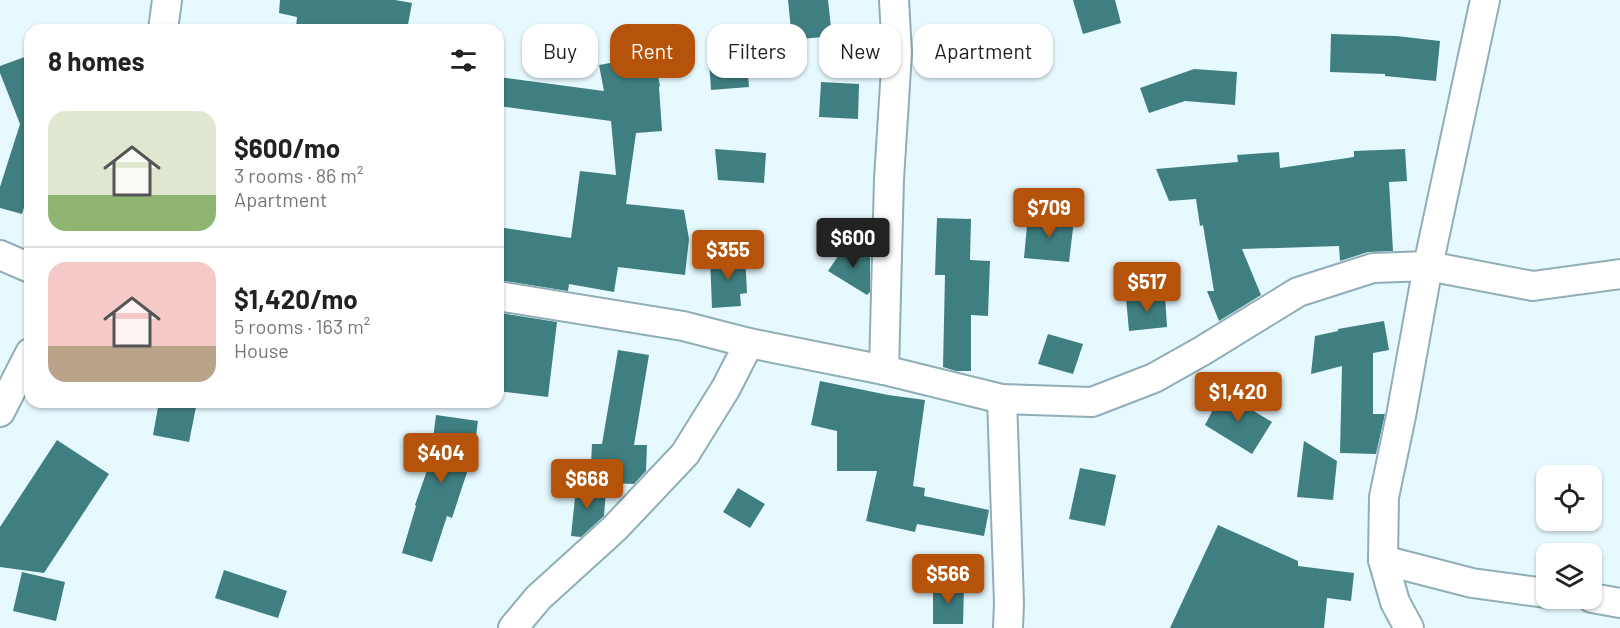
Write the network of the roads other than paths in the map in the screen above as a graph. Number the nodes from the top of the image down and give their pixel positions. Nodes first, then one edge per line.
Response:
1 (167, 0) edge
2 (894, 0) edge
3 (1485, 0) edge
4 (164, 24) edge
5 (0, 255) edge
6 (24, 265) edge
7 (1428, 266) junction
8 (1620, 274) edge
9 (504, 297) edge
10 (749, 343) junction
11 (24, 365) edge
12 (884, 370) junction
13 (1002, 399) junction
14 (0, 412) edge
15 (1383, 560) junction
16 (1536, 592) edge
17 (1602, 600) edge
18 (1620, 603) edge
19 (513, 628) edge
20 (1008, 628) edge
21 (1409, 628) edge

1 - 4 street
2 - 12 street
3 - 7 street
5 - 6 street
7 - 8 street
7 - 13 street
7 - 15 street
9 - 10 street
10 - 12 street
10 - 19 street
11 - 14 street
12 - 13 street
13 - 20 street
15 - 16 street
15 - 21 street
17 - 18 street

